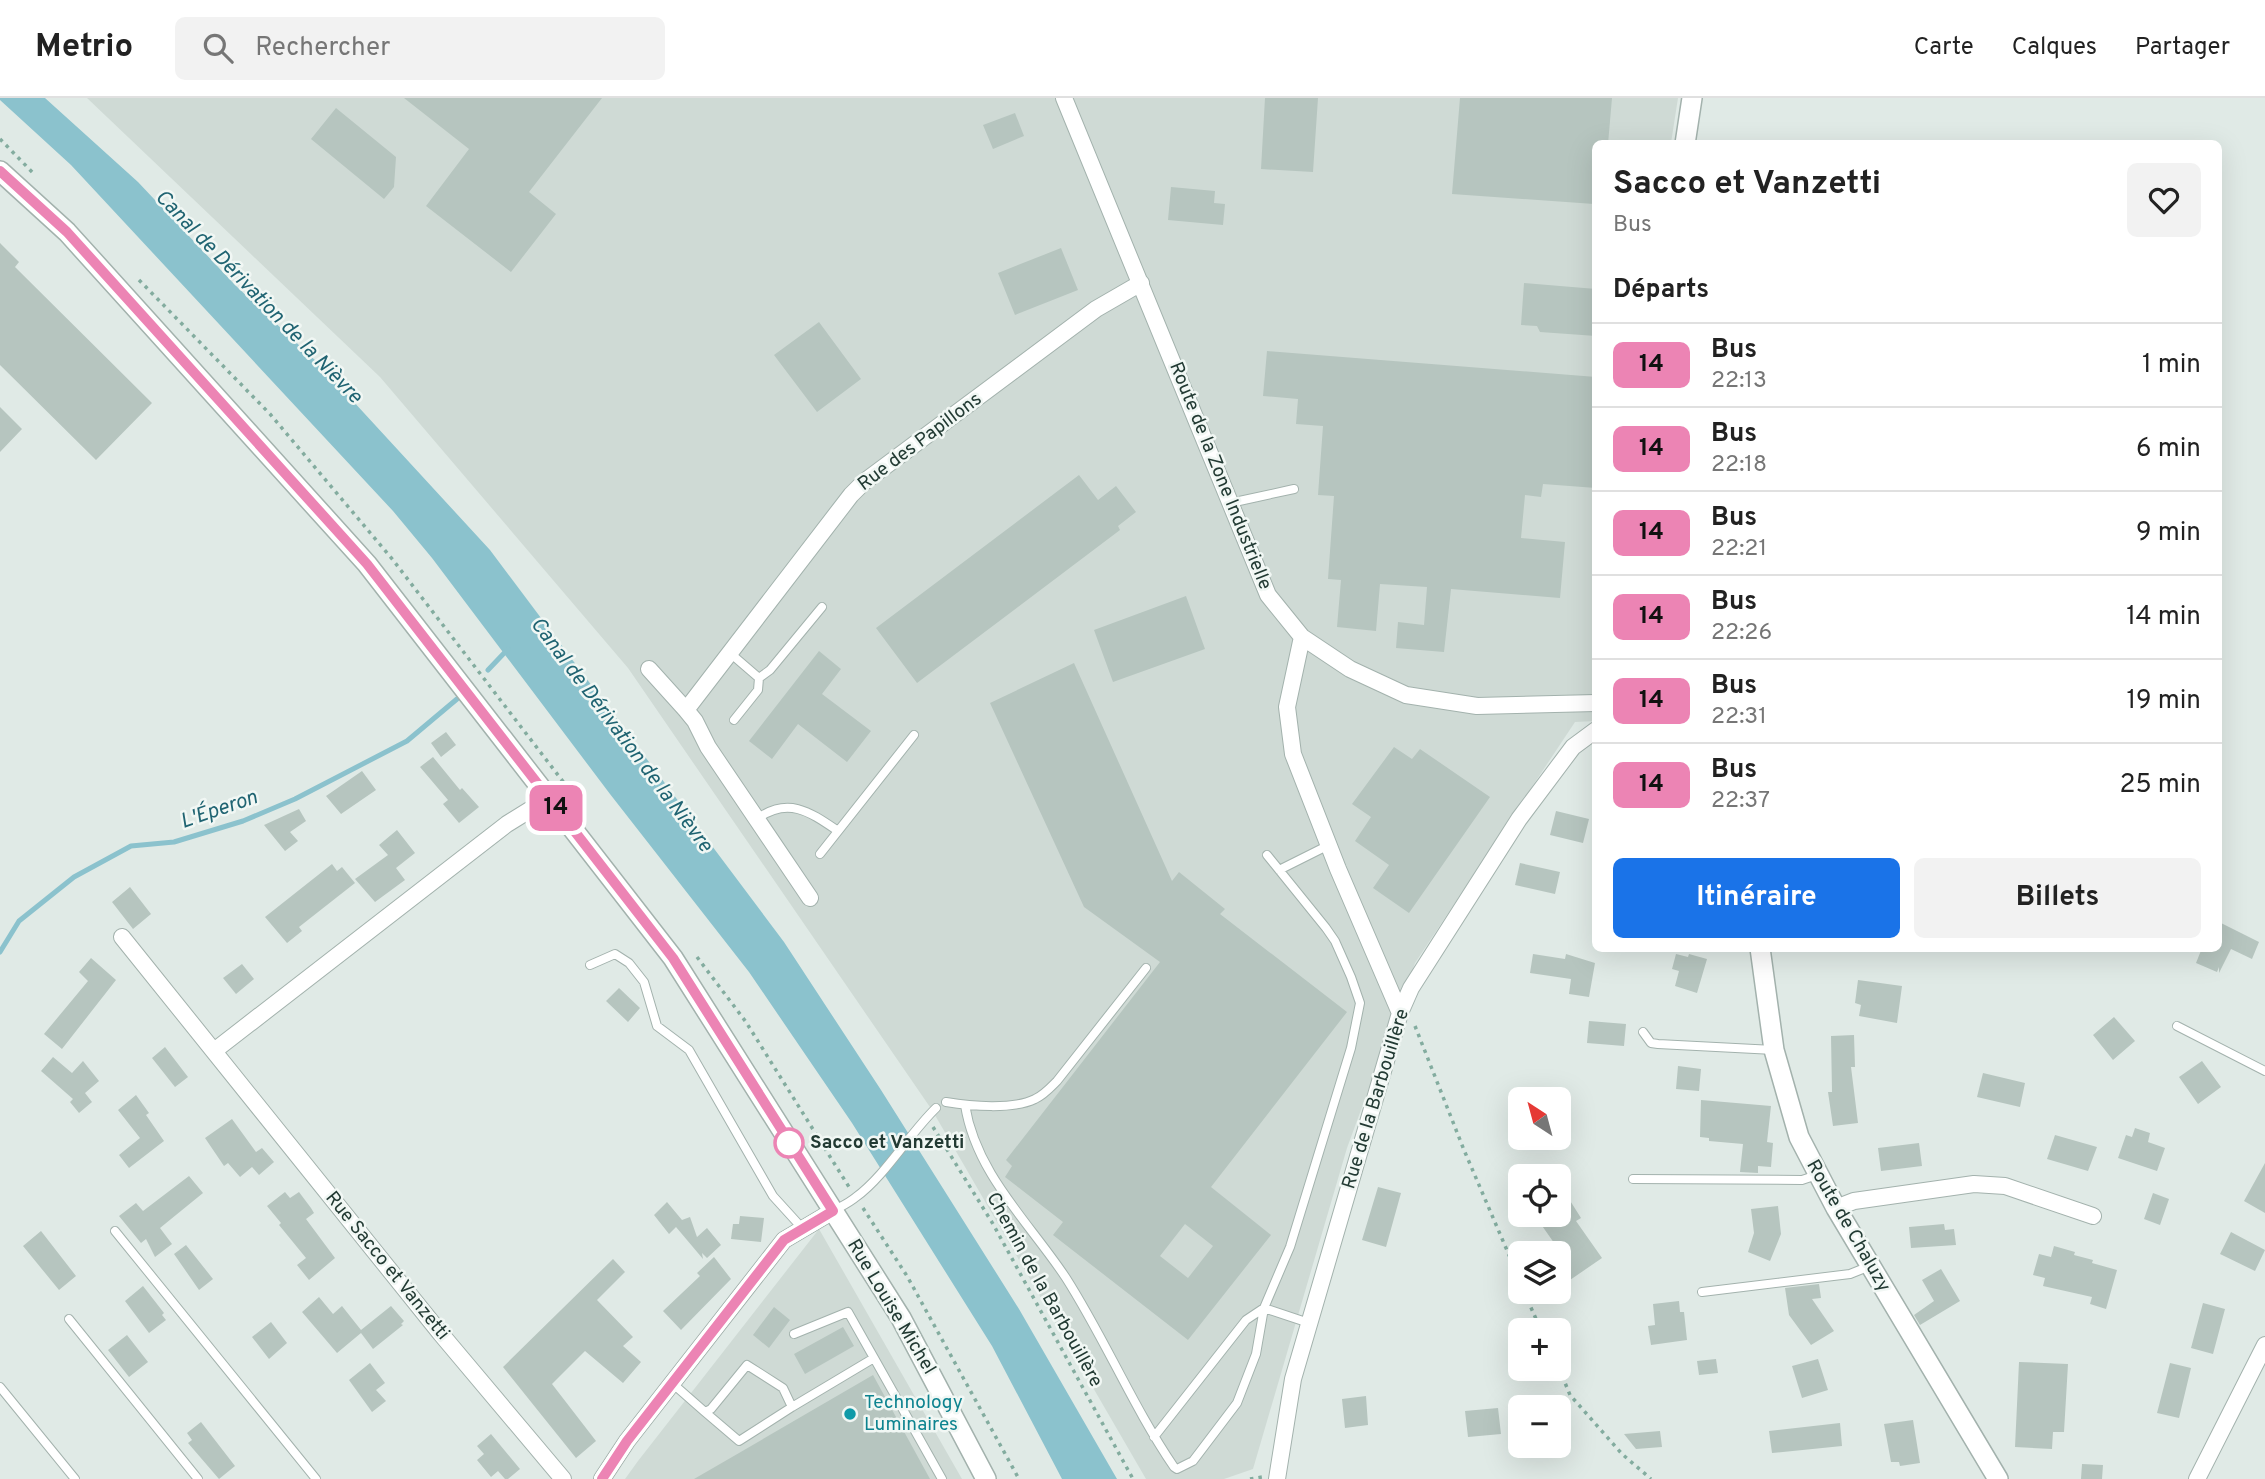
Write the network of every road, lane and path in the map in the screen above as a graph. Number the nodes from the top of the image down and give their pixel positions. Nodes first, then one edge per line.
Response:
1 (1064, 98) edge
2 (1692, 98) edge
3 (1686, 140) edge
4 (0, 171) edge
5 (1141, 283) junction
6 (1293, 489) dead end
7 (1230, 503) junction
8 (822, 607) dead end
9 (1302, 637) junction
10 (730, 653) junction
11 (649, 669) dead end
12 (760, 678) junction
13 (1592, 703) edge
14 (687, 710) junction
15 (734, 720) dead end
16 (1592, 733) edge
17 (914, 735) dead end
18 (549, 798) junction
19 (757, 819) junction
20 (838, 831) junction
21 (1329, 845) junction
22 (820, 854) dead end
23 (1267, 855) dead end
24 (1279, 870) junction
25 (810, 898) dead end
26 (122, 937) dead end
27 (1761, 952) edge
28 (590, 965) dead end
29 (1146, 968) dead end
30 (1403, 1008) junction
31 (2178, 1026) dead end
32 (1643, 1032) dead end
33 (1774, 1050) junction
34 (214, 1052) junction
35 (2265, 1071) edge
36 (946, 1102) dead end
37 (965, 1105) junction
38 (936, 1108) dead end
39 (927, 1117) junction
40 (1817, 1175) junction
41 (1633, 1178) dead end
42 (1836, 1208) junction
43 (833, 1211) junction
44 (2093, 1216) dead end
45 (803, 1228) junction
46 (115, 1231) dead end
47 (1508, 1253) edge
48 (1870, 1266) junction
49 (1702, 1292) dead end
50 (1264, 1308) junction
51 (69, 1319) dead end
52 (1309, 1323) junction
53 (794, 1335) dead end
54 (2265, 1345) edge
55 (874, 1358) junction
56 (1564, 1381) edge
57 (672, 1383) junction
58 (0, 1387) edge
59 (792, 1407) junction
60 (705, 1412) junction
61 (1154, 1437) junction
62 (75, 1479) edge
63 (198, 1479) edge
64 (316, 1479) edge
65 (563, 1479) edge
66 (602, 1479) edge
67 (942, 1479) edge
68 (986, 1479) edge
69 (1133, 1479) edge
70 (1277, 1479) edge
71 (1651, 1479) edge
72 (1998, 1479) edge
73 (2197, 1479) edge

1 - 5 street, Route de la Zone Industrielle
2 - 3 street
4 - 18 street, Rue Louise Michel
5 - 7 street, Route de la Zone Industrielle
5 - 10 street, Rue des Papillons
6 - 7 lane
7 - 9 street, Route de la Zone Industrielle
8 - 12 lane
9 - 13 street, Route de la Zone Industrielle
9 - 21 street
10 - 12 lane
10 - 14 street, Rue des Papillons
11 - 14 street
12 - 15 lane
14 - 19 street
16 - 30 street, Rue de la Barbouillère
17 - 20 lane
18 - 34 street
18 - 43 street, Rue Louise Michel
19 - 20 lane
19 - 25 street
20 - 22 lane
21 - 24 lane
21 - 30 street
23 - 24 lane
24 - 50 lane
26 - 34 street, Rue Sacco et Vanzetti
27 - 33 street, Route de Chaluzy
28 - 45 lane
29 - 37 lane
30 - 47 path
30 - 52 street, Rue de la Barbouillère
31 - 35 lane
32 - 33 lane
33 - 40 street, Route de Chaluzy
34 - 65 street, Rue Sacco et Vanzetti
36 - 37 lane
37 - 61 lane
38 - 39 lane
39 - 43 lane
39 - 69 path, Chemin de la Barbouillère
40 - 41 lane
40 - 42 street, Route de Chaluzy
42 - 44 street
42 - 48 street, Route de Chaluzy
43 - 45 street
43 - 68 street, Rue Louise Michel
45 - 57 street
46 - 64 lane
48 - 49 lane
48 - 72 street, Route de Chaluzy
50 - 52 lane
50 - 61 lane
50 - 61 lane
51 - 63 lane
52 - 70 street, Rue de la Barbouillère
53 - 55 lane
54 - 73 street
55 - 59 lane
55 - 67 lane
56 - 71 path
57 - 60 lane
57 - 66 street
58 - 62 lane
59 - 60 lane
59 - 60 lane

